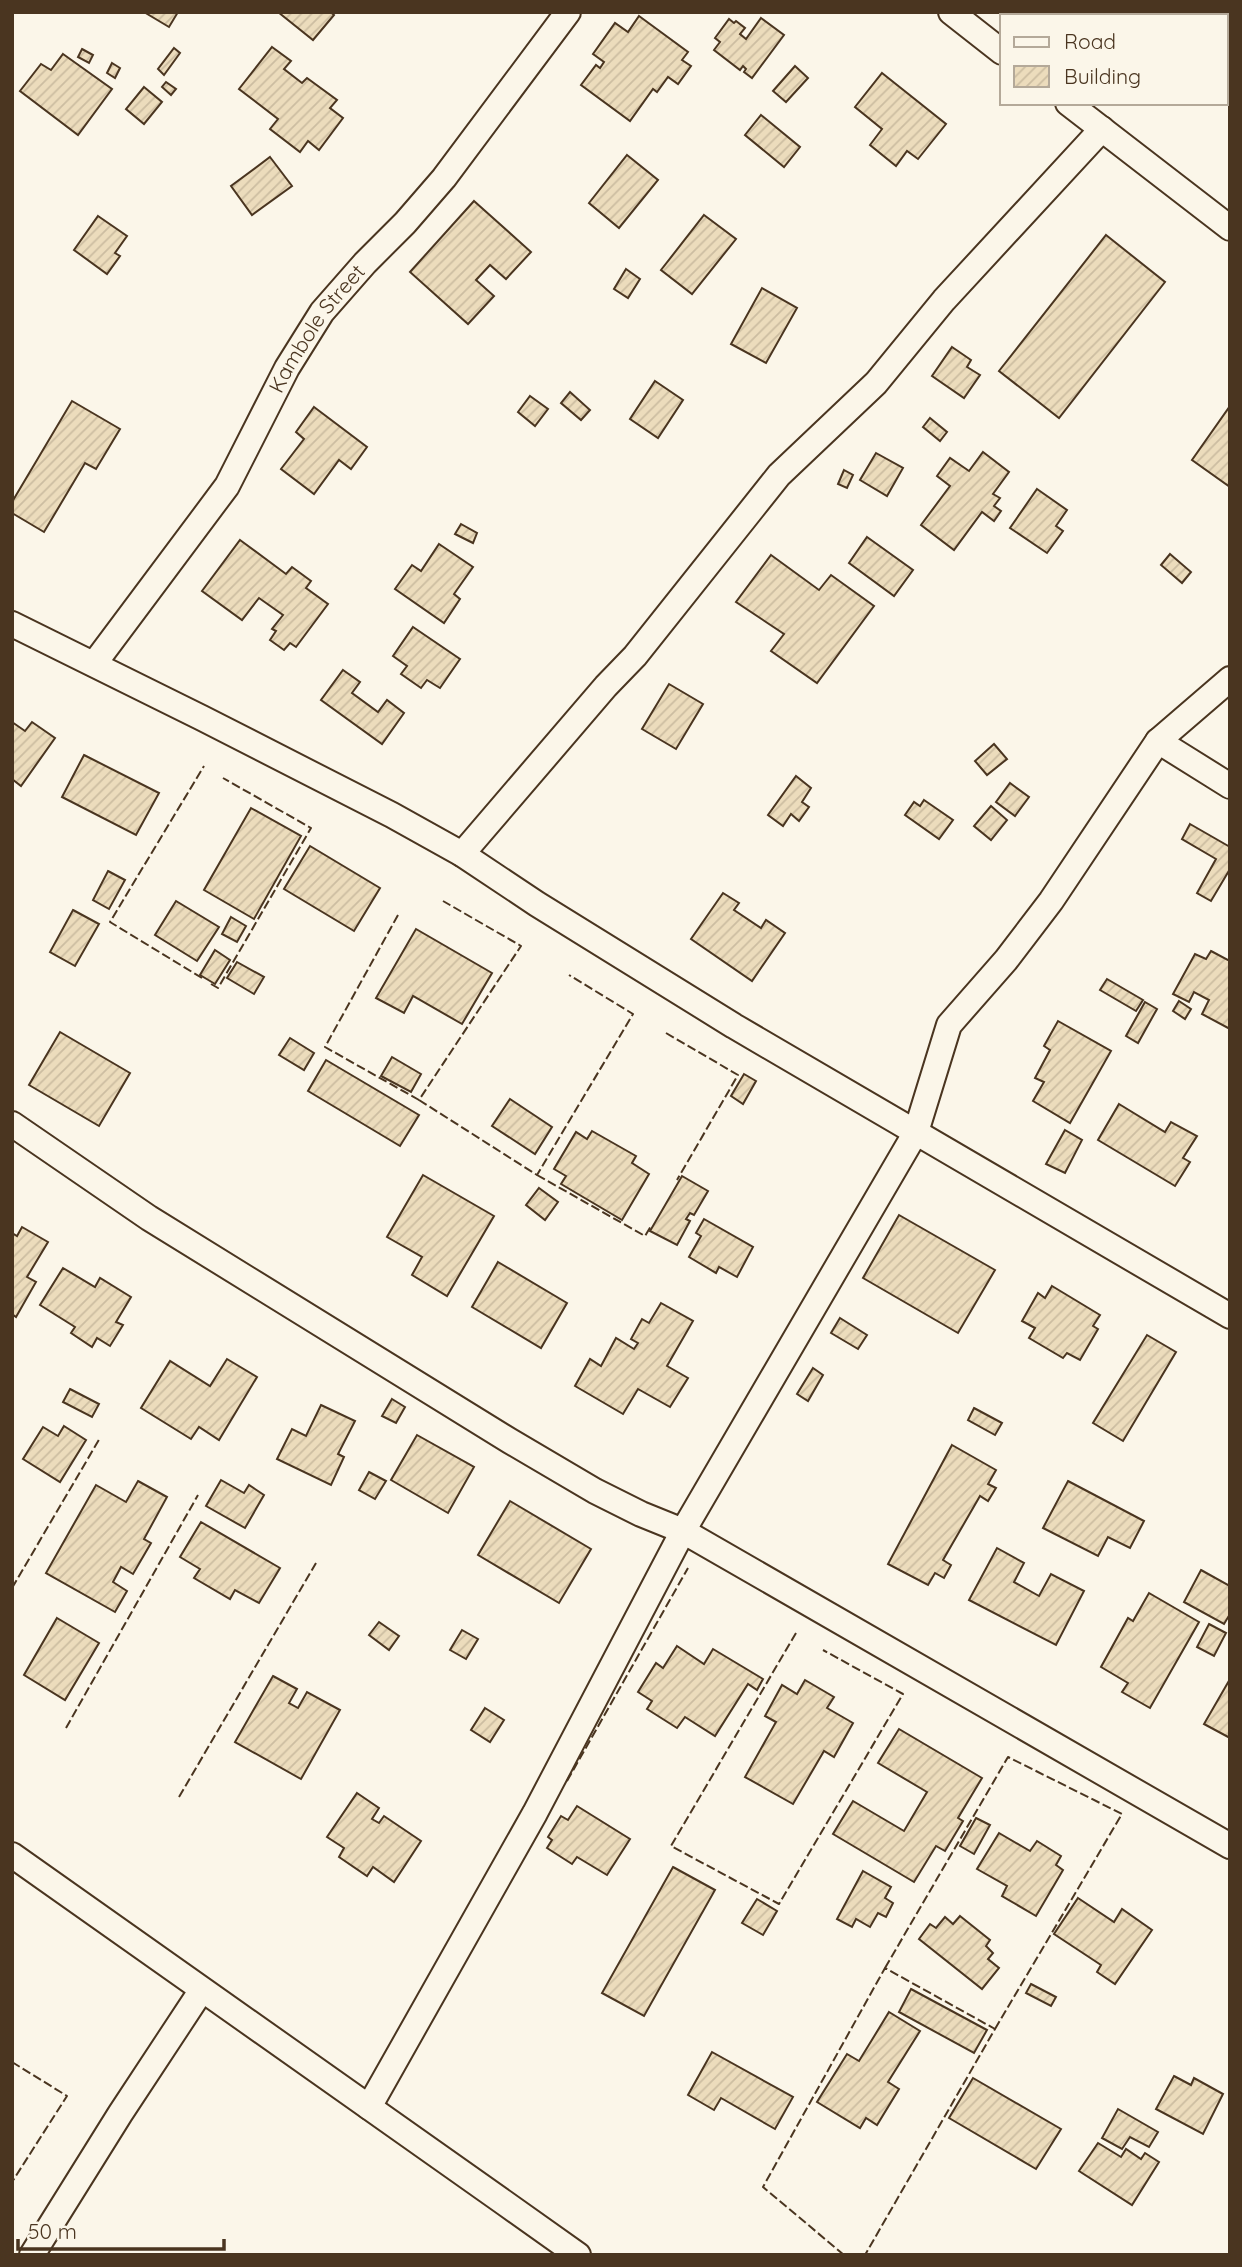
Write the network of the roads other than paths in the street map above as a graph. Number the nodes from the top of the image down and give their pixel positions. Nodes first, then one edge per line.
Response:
1 (568, 12) edge
2 (951, 12) edge
3 (1000, 50) edge
4 (1071, 105) edge
5 (1102, 130) junction
6 (1230, 228) edge
7 (12, 624) edge
8 (94, 664) junction
9 (1230, 678) edge
10 (1158, 741) junction
11 (1230, 786) edge
12 (463, 854) junction
13 (12, 1124) edge
14 (916, 1132) junction
15 (1230, 1316) edge
16 (683, 1531) junction
17 (1230, 1846) edge
18 (12, 1855) edge
19 (201, 1991) junction
20 (369, 2107) junction
21 (32, 2255) edge
22 (578, 2255) edge

1 - 8 street, Kambole Street
2 - 3 street
4 - 5 street
5 - 6 street
5 - 12 street
7 - 8 street
8 - 12 street
9 - 10 street
10 - 11 street
10 - 14 street
12 - 14 street
13 - 16 street
14 - 15 street
14 - 16 street
16 - 17 street
16 - 20 street
18 - 19 street
19 - 20 street
19 - 21 street
20 - 22 street

